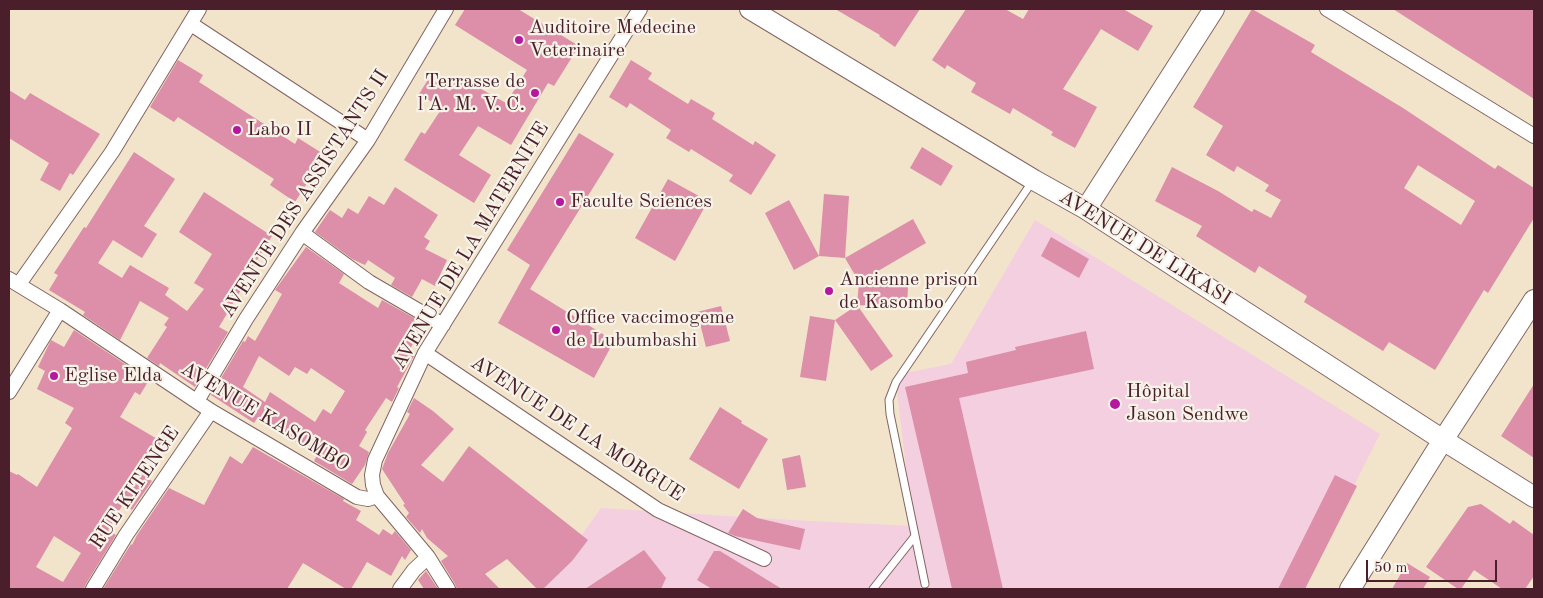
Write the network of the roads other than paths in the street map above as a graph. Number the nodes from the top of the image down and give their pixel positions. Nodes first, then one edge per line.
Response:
1 (199, 9) edge
2 (446, 9) edge
3 (640, 9) edge
4 (752, 9) edge
5 (1214, 9) edge
6 (1327, 9) edge
7 (191, 24) junction
8 (1534, 136) edge
9 (368, 140) junction
10 (1034, 180) junction
11 (1086, 209) junction
12 (302, 233) junction
13 (14, 281) edge
14 (1534, 300) edge
15 (60, 310) junction
16 (443, 325) junction
17 (425, 353) junction
18 (9, 392) edge
19 (197, 401) junction
20 (211, 410) junction
21 (1442, 440) junction
22 (377, 496) junction
23 (1534, 497) edge
24 (915, 536) junction
25 (428, 557) junction
26 (764, 560) dead end
27 (925, 584) dead end
28 (93, 589) edge
29 (400, 589) edge
30 (448, 589) edge
31 (873, 589) edge
32 (1350, 589) edge

1 - 7 street
2 - 9 street, AVENUE DES ASSISTANTS II
3 - 16 street, AVENUE DE LA MATERNITE
4 - 10 main road, AVENUE DE LIKASI
5 - 11 main road
6 - 8 street
7 - 9 street
7 - 13 street
9 - 12 street, AVENUE DES ASSISTANTS II
10 - 11 main road, AVENUE DE LIKASI
10 - 24 lane
11 - 21 main road, AVENUE DE LIKASI
12 - 16 street
12 - 19 street, AVENUE DES ASSISTANTS II
13 - 15 street, AVENUE KASOMBO
14 - 21 main road
15 - 18 street
15 - 19 street, AVENUE KASOMBO
16 - 17 street, AVENUE DE LA MATERNITE
17 - 22 street, AVENUE DE LA MATERNITE
17 - 26 street, AVENUE DE LA MORGUE
19 - 20 street, AVENUE KASOMBO
20 - 22 street, AVENUE KASOMBO
20 - 28 street, RUE KITENGE
21 - 23 main road, AVENUE DE LIKASI
21 - 32 main road
22 - 25 street, AVENUE DE LA MATERNITE
24 - 27 lane
24 - 31 lane
25 - 29 street
25 - 30 street, AVENUE DE LA MATERNITE

